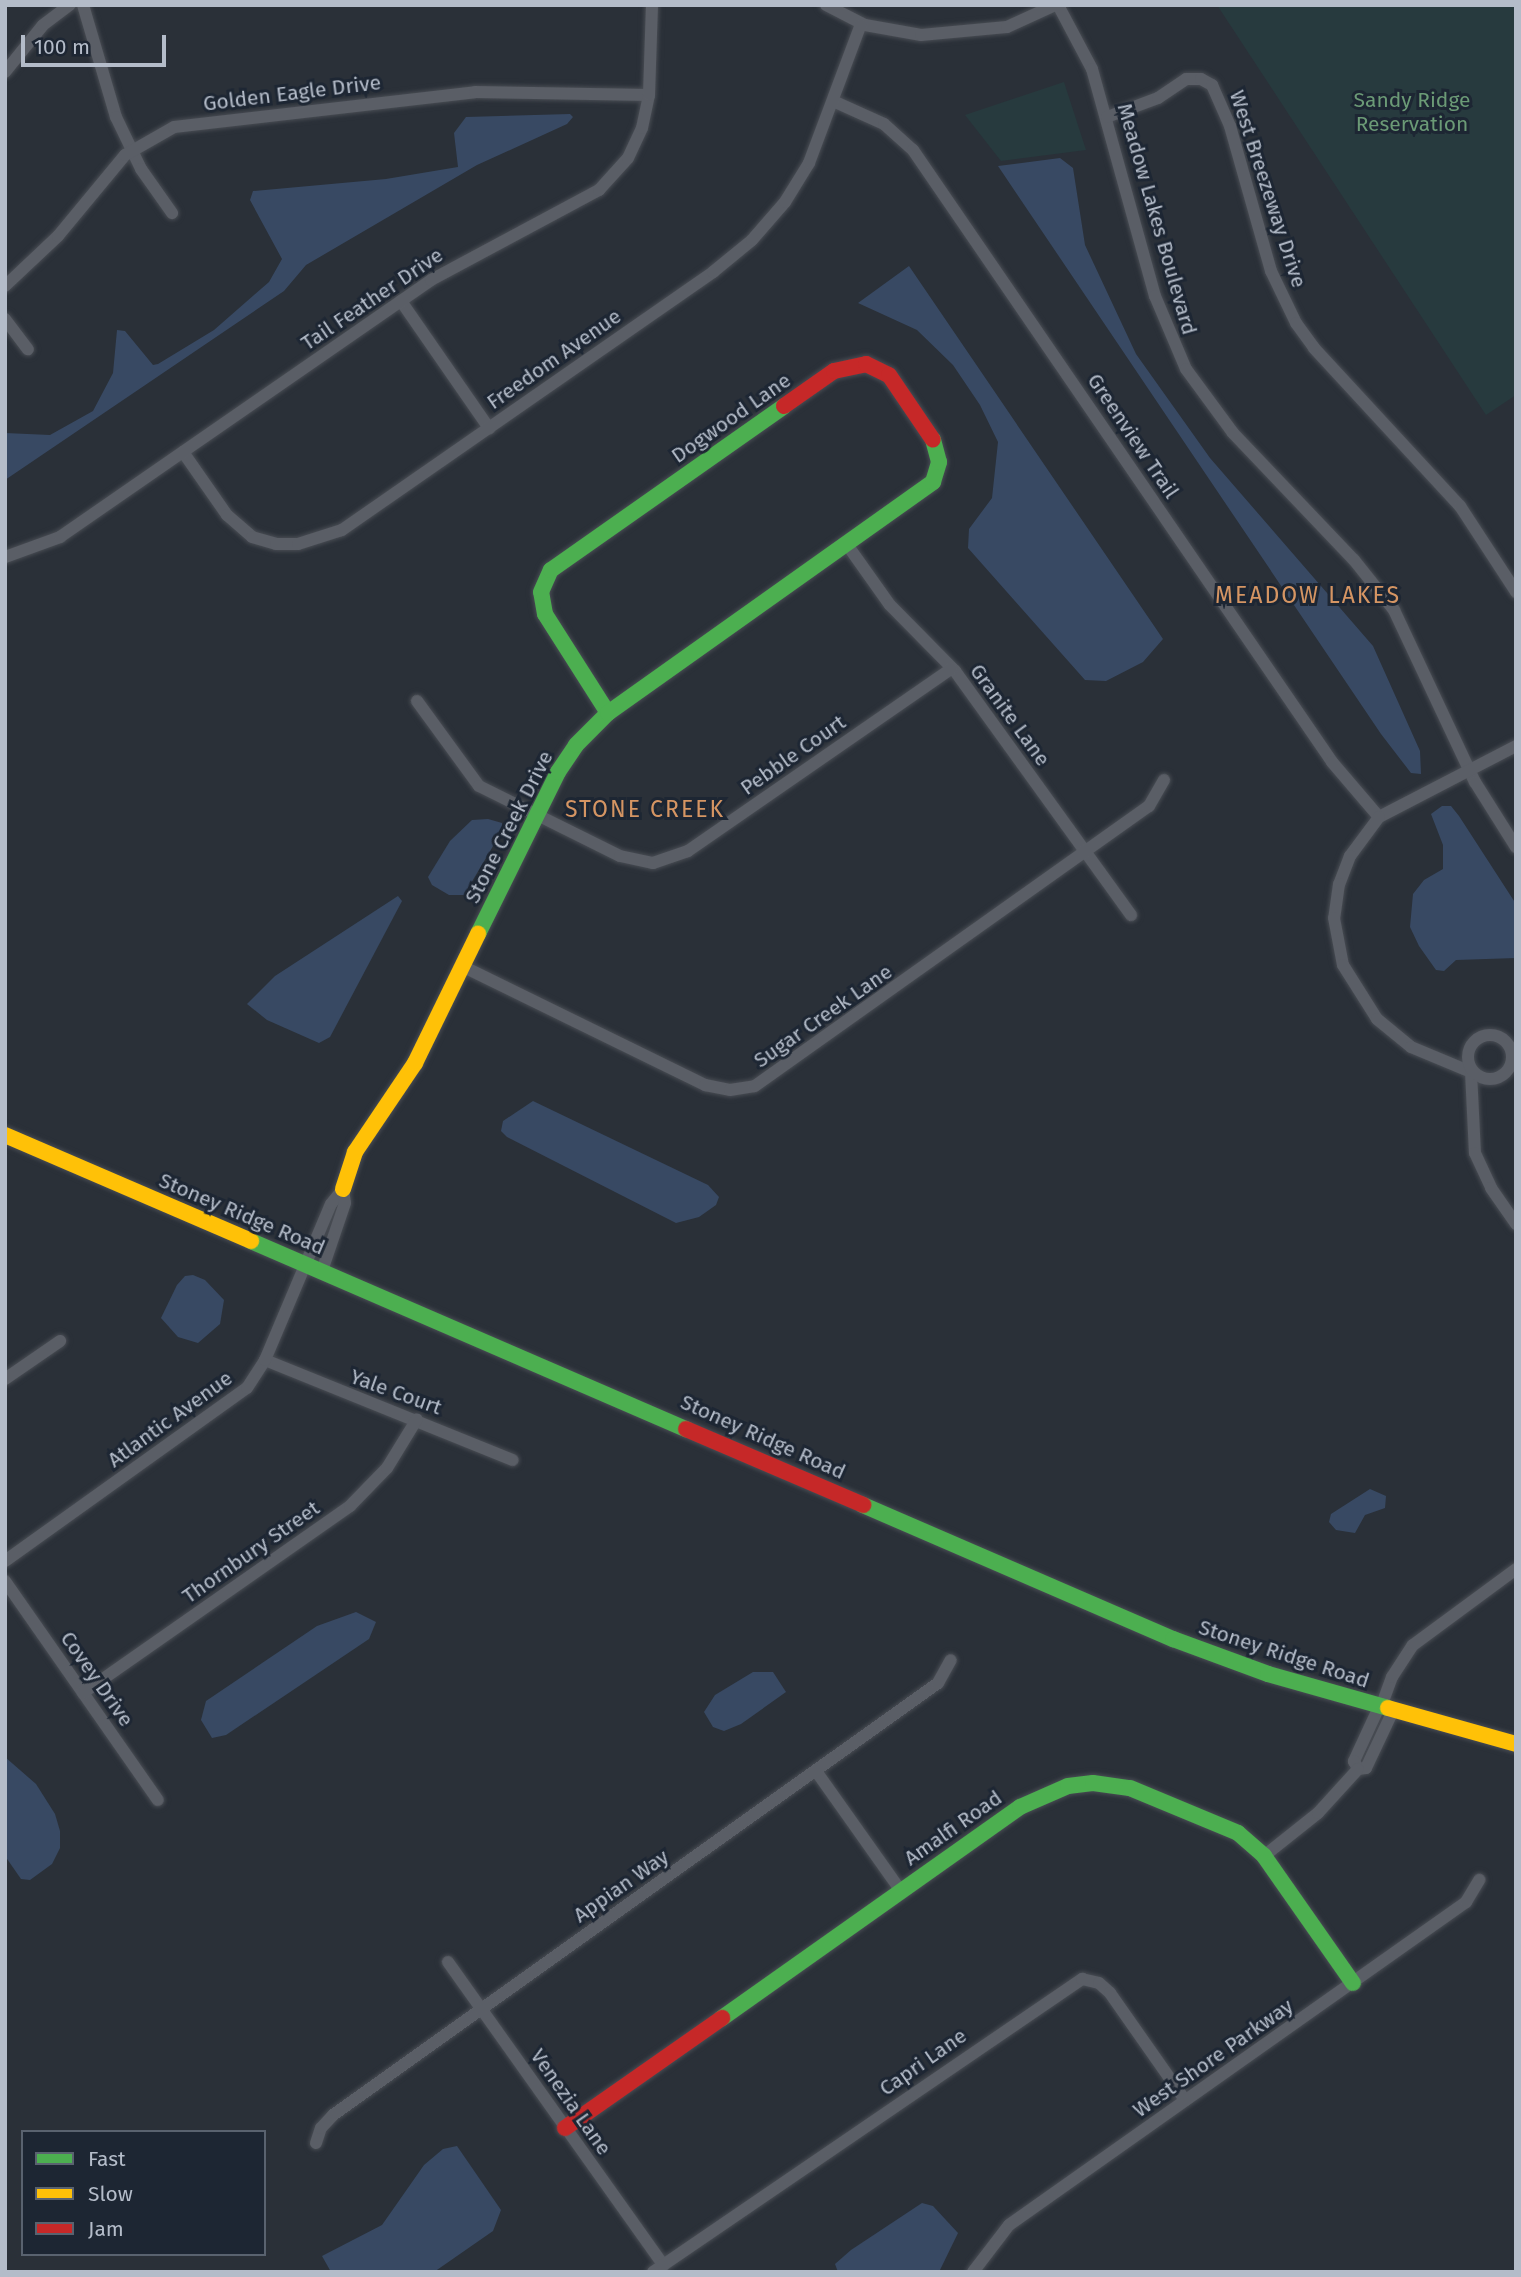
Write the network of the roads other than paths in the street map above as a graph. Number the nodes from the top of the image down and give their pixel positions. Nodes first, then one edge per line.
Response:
1 (70, 5) edge
2 (83, 5) edge
3 (652, 5) edge
4 (826, 5) edge
5 (1056, 5) edge
6 (861, 24) junction
7 (5, 72) edge
8 (649, 94) junction
9 (833, 101) junction
10 (1107, 117) junction
11 (132, 150) junction
12 (172, 213) dead end
13 (5, 286) edge
14 (401, 300) junction
15 (5, 319) edge
16 (28, 349) dead end
17 (489, 428) junction
18 (183, 452) junction
19 (848, 546) junction
20 (5, 557) edge
21 (1516, 592) edge
22 (952, 668) junction
23 (417, 701) dead end
24 (608, 713) junction
25 (1516, 746) edge
26 (1469, 769) junction
27 (1164, 780) dead end
28 (537, 814) junction
29 (1379, 817) junction
30 (1516, 847) edge
31 (1085, 852) junction
32 (1131, 915) dead end
33 (462, 966) junction
34 (5, 1135) edge
35 (343, 1189) junction
36 (1516, 1224) edge
37 (306, 1265) junction
38 (321, 1271) junction
39 (60, 1341) dead end
40 (265, 1360) junction
41 (5, 1379) edge
42 (417, 1419) junction
43 (513, 1460) dead end
44 (5, 1561) edge
45 (1516, 1569) edge
46 (5, 1581) edge
47 (951, 1660) dead end
48 (83, 1693) junction
49 (1384, 1708) junction
50 (1516, 1744) edge
51 (816, 1771) junction
52 (158, 1800) dead end
53 (1264, 1856) junction
54 (1479, 1880) dead end
55 (901, 1891) junction
56 (448, 1962) dead end
57 (1353, 1983) junction
58 (481, 2009) junction
59 (1185, 2100) junction
60 (565, 2128) junction
61 (316, 2143) dead end
62 (658, 2268) edge
63 (973, 2272) edge

1 - 7 street
2 - 11 street
3 - 8 street, Tail Feather Drive
4 - 6 street
5 - 6 street
5 - 10 street, Meadow Lakes Boulevard
6 - 9 street, Freedom Avenue
8 - 11 street, Golden Eagle Drive
8 - 14 street, Tail Feather Drive
9 - 17 street, Freedom Avenue
9 - 29 street, Greenview Trail
10 - 21 street, West Breezeway Drive
10 - 26 street, Meadow Lakes Boulevard
11 - 12 street
11 - 13 street, Golden Eagle Drive
14 - 17 street
14 - 18 street, Tail Feather Drive
15 - 16 street
17 - 18 street, Freedom Avenue
18 - 20 street, Tail Feather Drive
19 - 22 street, Granite Lane
19 - 24 street, Stone Creek Drive
19 - 24 street, Dogwood Lane
22 - 28 street, Pebble Court
22 - 31 street, Granite Lane
23 - 28 street, Pebble Court
24 - 28 street, Stone Creek Drive
25 - 26 street
26 - 29 street
26 - 30 street, Meadow Lakes Boulevard
27 - 31 street, Sugar Creek Lane
28 - 33 street, Stone Creek Drive
29 - 36 street
31 - 32 street, Granite Lane
31 - 33 street, Sugar Creek Lane
33 - 35 street, Stone Creek Drive
34 - 37 street, Stoney Ridge Road
35 - 37 street, Stone Creek Drive
35 - 38 street, Stone Creek Drive
37 - 38 street, Stoney Ridge Road
37 - 40 street, Atlantic Avenue
38 - 49 street, Stoney Ridge Road
39 - 41 street
40 - 42 street, Yale Court
40 - 44 street, Atlantic Avenue
42 - 43 street, Yale Court
42 - 48 street, Thornbury Street
45 - 49 street
46 - 48 street, Covey Drive
47 - 51 street, Appian Way
48 - 52 street, Covey Drive
49 - 50 street, Stoney Ridge Road
49 - 53 street
51 - 55 street
51 - 58 street, Appian Way
53 - 55 street, Amalfi Road
53 - 57 street, Amalfi Road
54 - 57 street, West Shore Parkway
55 - 60 street, Amalfi Road
56 - 58 street, Venezia Lane
57 - 59 street, West Shore Parkway
58 - 60 street, Venezia Lane
58 - 61 street, Appian Way
59 - 62 street, Capri Lane
59 - 63 street, West Shore Parkway
60 - 62 street, Venezia Lane

